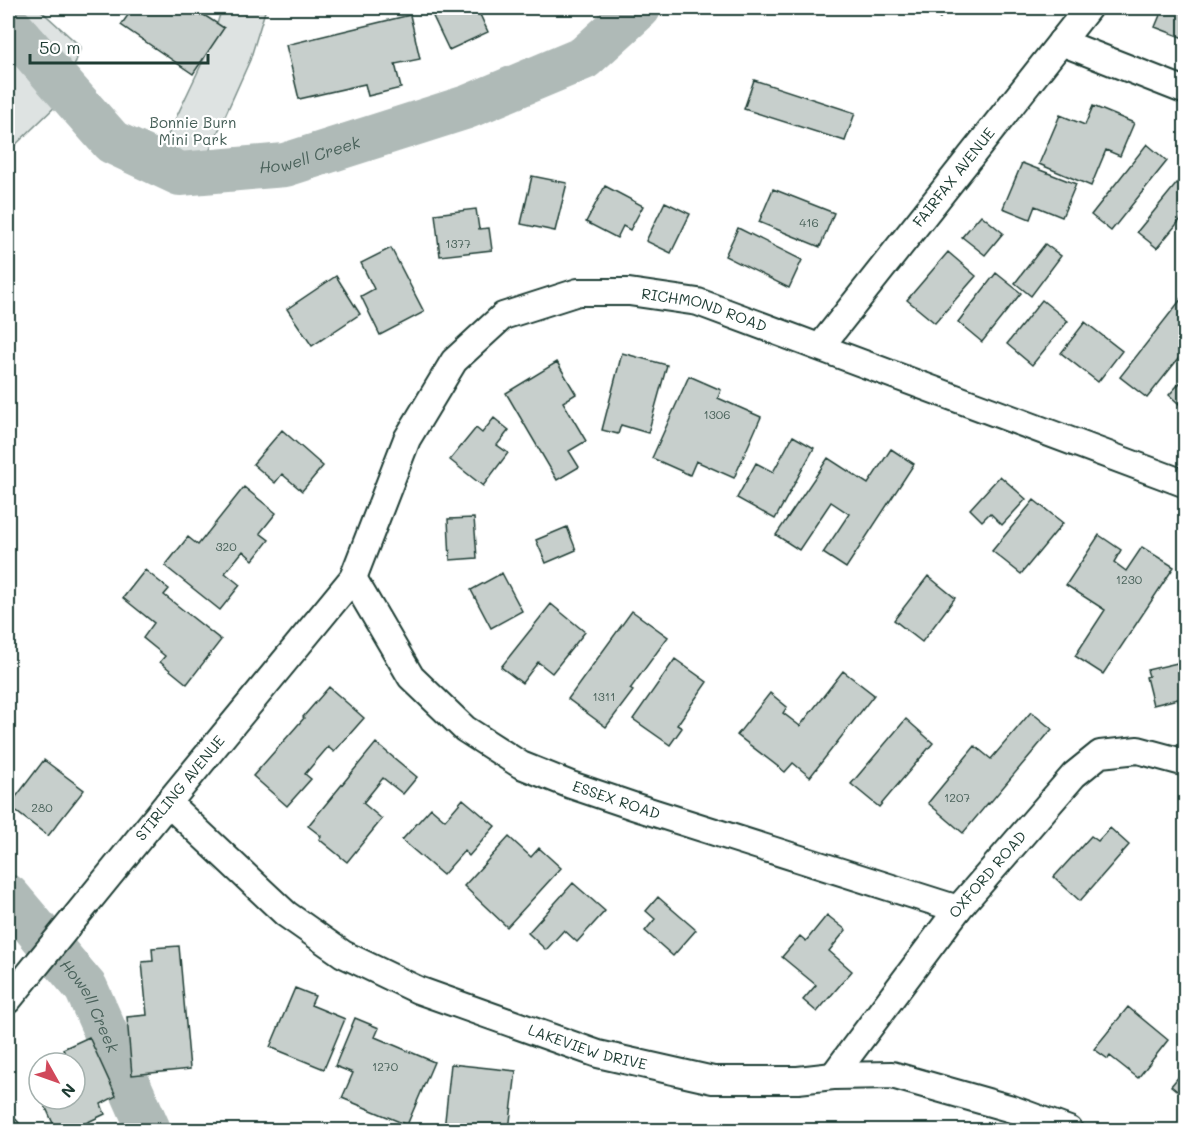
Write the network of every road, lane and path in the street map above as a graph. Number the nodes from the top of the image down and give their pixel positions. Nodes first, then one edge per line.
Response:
1 (1088, 8) edge
2 (1061, 42) junction
3 (1185, 91) edge
4 (820, 347) junction
5 (1185, 484) edge
6 (353, 578) junction
7 (1185, 763) edge
8 (168, 802) junction
9 (958, 909) junction
10 (8, 1000) edge
11 (833, 1076) junction
12 (1069, 1131) edge

1 - 2 street, FAIRFAX AVENUE
2 - 3 street
2 - 4 street, FAIRFAX AVENUE
4 - 5 street, RICHMOND ROAD
4 - 6 street, RICHMOND ROAD
6 - 8 street, STIRLING AVENUE
6 - 9 street, ESSEX ROAD
7 - 9 street, OXFORD ROAD
8 - 10 street, STIRLING AVENUE
8 - 11 street, LAKEVIEW DRIVE
9 - 11 street, OXFORD ROAD
11 - 12 street, LAKEVIEW DRIVE

